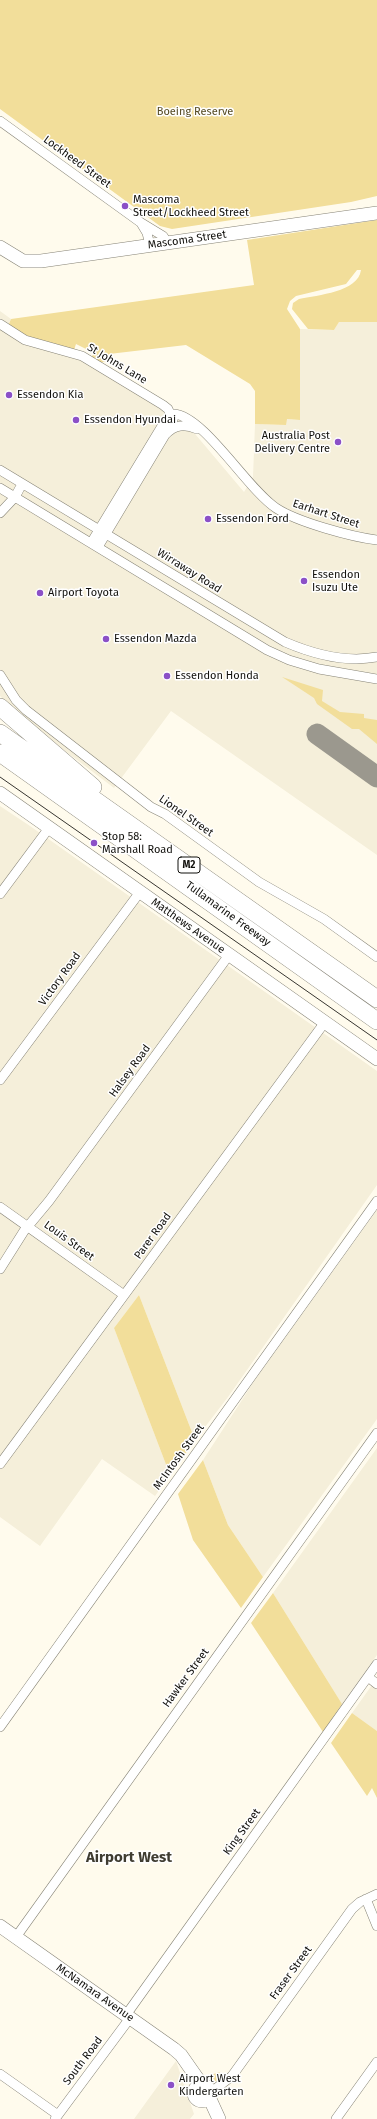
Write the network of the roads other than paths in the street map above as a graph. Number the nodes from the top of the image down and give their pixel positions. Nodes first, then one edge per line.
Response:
1 (0, 121) edge
2 (377, 213) edge
3 (140, 222) junction
4 (167, 242) junction
5 (150, 245) junction
6 (0, 247) edge
7 (0, 324) edge
8 (171, 415) junction
9 (170, 430) junction
10 (205, 434) junction
11 (154, 446) junction
12 (0, 470) edge
13 (22, 484) junction
14 (0, 488) edge
15 (14, 497) junction
16 (0, 513) edge
17 (102, 532) junction
18 (377, 540) edge
19 (94, 545) junction
20 (250, 622) junction
21 (242, 635) junction
22 (377, 657) edge
23 (3, 678) edge
24 (377, 679) edge
25 (0, 708) edge
26 (0, 733) edge
27 (0, 753) edge
28 (0, 758) edge
29 (58, 793) junction
30 (0, 794) edge
31 (49, 828) junction
32 (215, 884) junction
33 (140, 892) junction
34 (0, 894) edge
35 (229, 955) junction
36 (377, 957) edge
37 (377, 999) edge
38 (377, 1021) edge
39 (324, 1022) junction
40 (377, 1059) edge
41 (0, 1080) edge
42 (377, 1201) edge
43 (0, 1207) edge
44 (30, 1228) junction
45 (0, 1268) edge
46 (124, 1295) junction
47 (377, 1433) edge
48 (0, 1464) edge
49 (377, 1664) edge
50 (368, 1677) junction
51 (377, 1684) edge
52 (0, 1726) edge
53 (377, 1894) edge
54 (366, 1899) junction
55 (0, 1926) edge
56 (377, 1926) edge
57 (16, 1937) junction
58 (128, 2016) junction
59 (377, 2062) edge
60 (0, 2074) edge
61 (204, 2092) junction
62 (57, 2117) edge
63 (218, 2119) edge
64 (336, 2119) edge

1 - 3 street, Lockheed Street
2 - 4 main road, Mascoma Street
3 - 4 street, Lockheed Street
3 - 5 street, Lockheed Street
4 - 5 main road, Mascoma Street
5 - 6 main road, Mascoma Street
7 - 8 street, St Johns Lane
8 - 9 street
8 - 10 street, Earhart Street
8 - 11 street
9 - 10 street, Earhart Street
9 - 11 street
10 - 18 street, Earhart Street
11 - 17 street
12 - 13 street, Wirraway Road
13 - 15 street
13 - 17 street, Wirraway Road
14 - 15 street
15 - 16 street
15 - 19 street
17 - 19 street
17 - 20 street, Wirraway Road
19 - 21 street
20 - 21 street
20 - 22 street, Wirraway Road
21 - 24 street
23 - 36 street, Lionel Street
25 - 32 highway
26 - 32 highway, Tullamarine Freeway / M2
27 - 29 highway, Tullamarine Freeway / M2
28 - 29 highway
29 - 38 highway, Tullamarine Freeway / M2
30 - 31 main road, Matthews Avenue
31 - 33 main road, Matthews Avenue
31 - 34 street
32 - 37 highway, Tullamarine Freeway / M2
33 - 35 main road, Matthews Avenue
33 - 41 street, Victory Road
35 - 39 main road, Matthews Avenue
35 - 44 street, Halsey Road
39 - 40 main road, Matthews Avenue
39 - 46 street, Parer Road
42 - 52 street, McIntosh Street
43 - 44 street, Louis Street
44 - 45 street, Halsey Road
44 - 46 street, Louis Street
46 - 48 street, Parer Road
47 - 57 street, Hawker Street
49 - 50 street, King Street
50 - 51 street
50 - 58 street, King Street
53 - 54 street, Fraser Street
54 - 56 street
54 - 61 street, Fraser Street
55 - 57 main road, McNamara Avenue
57 - 58 main road, McNamara Avenue
58 - 61 main road, McNamara Avenue
58 - 62 street, South Road
59 - 64 street
60 - 62 street
61 - 63 main road, McNamara Avenue

